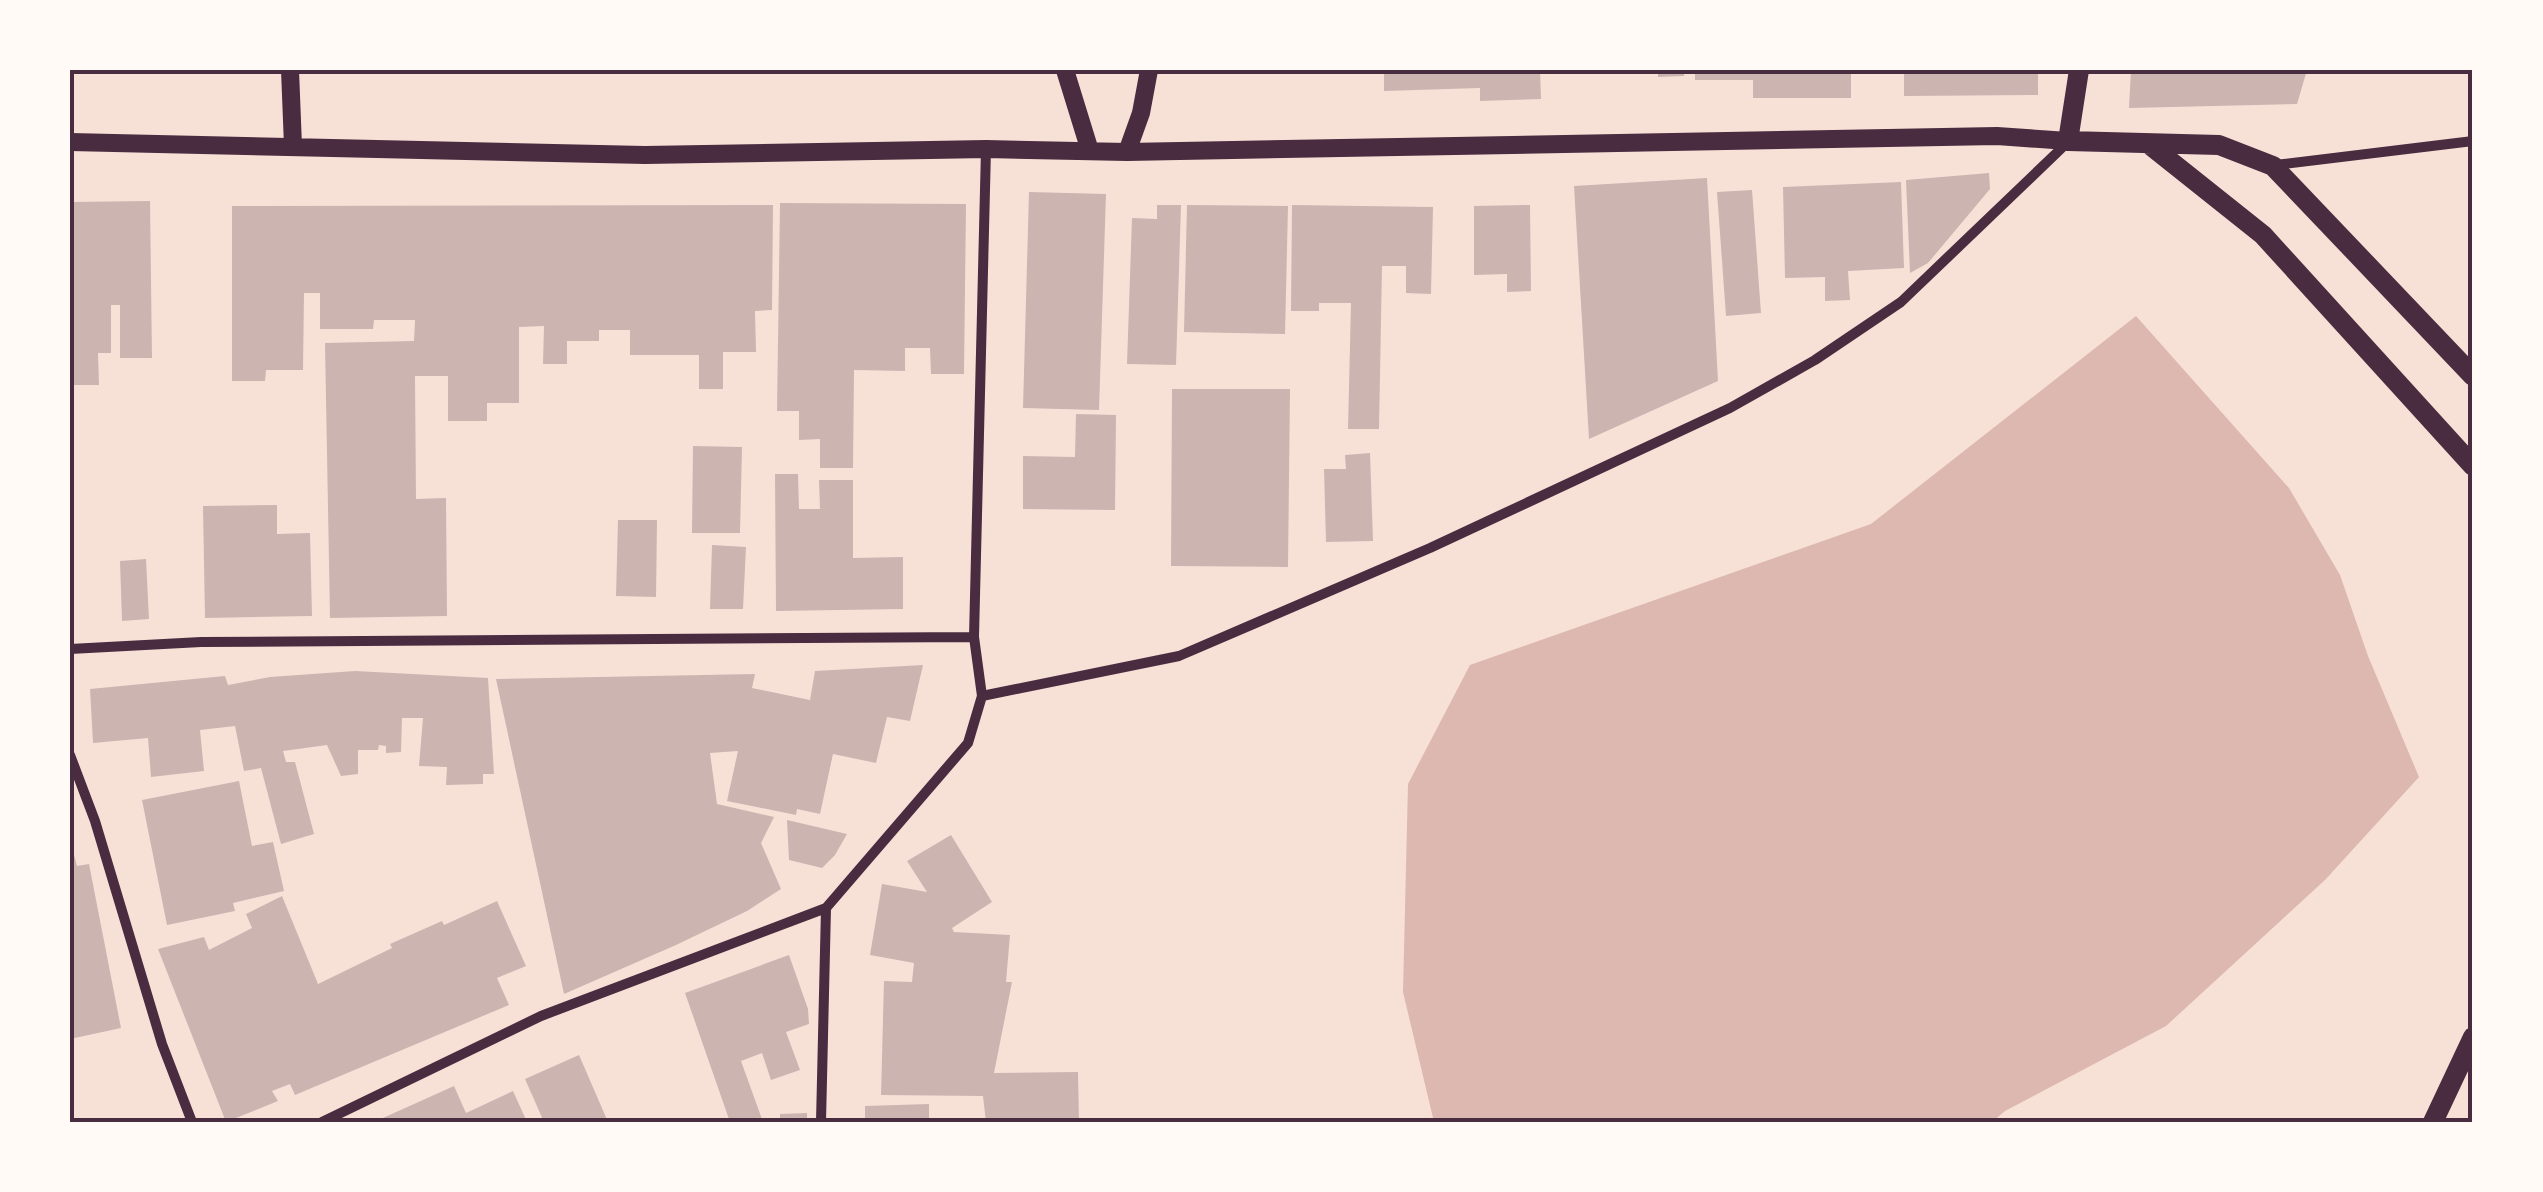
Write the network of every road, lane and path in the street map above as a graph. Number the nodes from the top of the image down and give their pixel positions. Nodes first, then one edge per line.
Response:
1 (290, 70) edge
2 (1066, 70) edge
3 (1149, 70) edge
4 (2080, 70) edge
5 (2068, 141) junction
6 (2473, 141) edge
7 (70, 142) edge
8 (2150, 145) junction
9 (293, 146) junction
10 (986, 149) junction
11 (1090, 151) junction
12 (1128, 152) junction
13 (2273, 166) junction
14 (2473, 376) edge
15 (2473, 466) edge
16 (974, 636) junction
17 (70, 649) edge
18 (982, 696) junction
19 (70, 755) edge
20 (826, 908) junction
21 (2473, 1038) edge
22 (192, 1122) edge
23 (322, 1122) edge
24 (821, 1122) edge
25 (2434, 1122) edge

1 - 9 street
2 - 11 street
3 - 12 street
4 - 5 main road
5 - 8 main road
5 - 12 street
5 - 18 street
6 - 13 street
7 - 9 street
8 - 13 main road
8 - 15 main road
9 - 10 street
10 - 11 street
10 - 16 street
11 - 12 street
13 - 14 main road
16 - 17 street
16 - 18 street
18 - 20 street
19 - 22 street
20 - 23 street
20 - 24 street
21 - 25 main road

